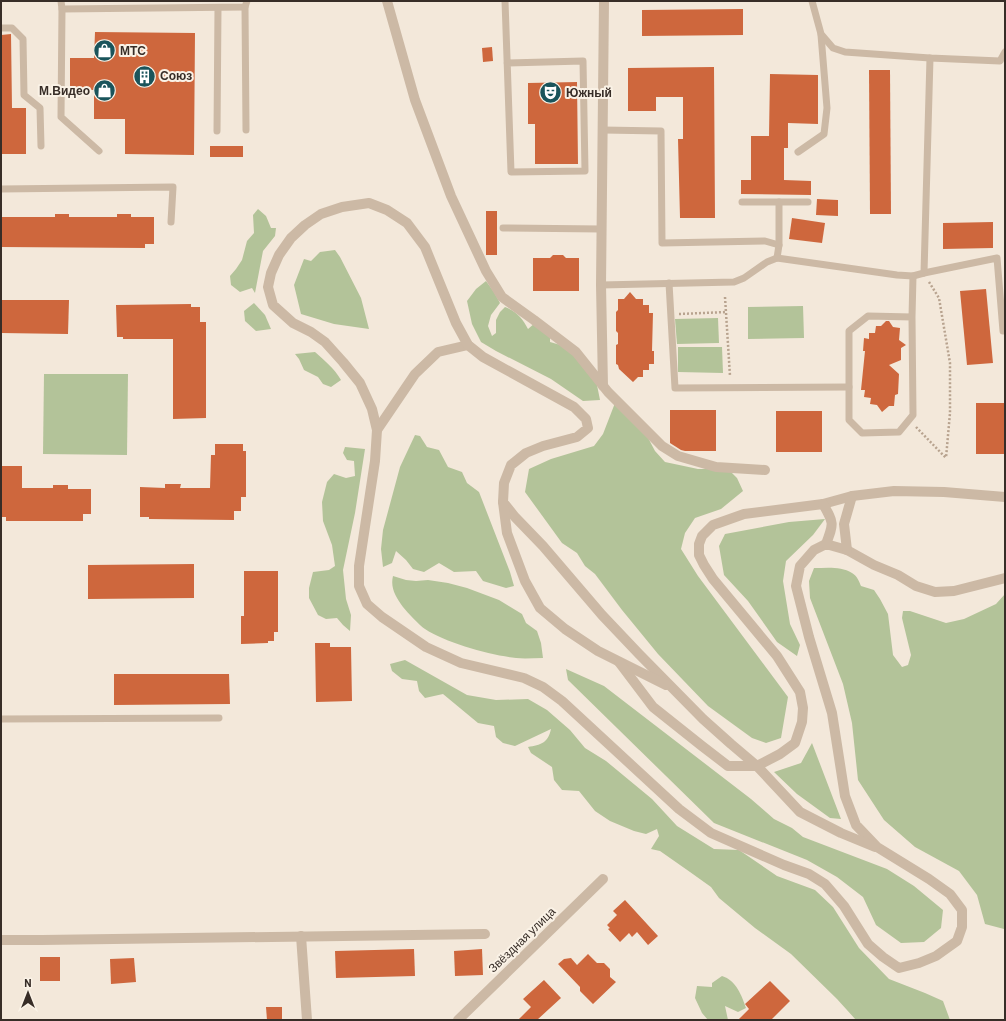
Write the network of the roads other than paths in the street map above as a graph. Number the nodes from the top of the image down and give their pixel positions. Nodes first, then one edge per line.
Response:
1 (387, 1) edge
2 (505, 1) edge
3 (604, 1) edge
4 (812, 1) edge
5 (246, 4) edge
6 (62, 5) edge
7 (218, 8) junction
8 (1, 28) edge
9 (822, 34) junction
10 (1005, 52) edge
11 (930, 58) junction
12 (507, 63) junction
13 (217, 130) dead end
14 (246, 130) dead end
15 (603, 130) junction
16 (41, 146) dead end
17 (99, 151) dead end
18 (798, 152) dead end
19 (1, 189) edge
20 (742, 202) dead end
21 (779, 202) junction
22 (808, 202) dead end
23 (171, 222) dead end
24 (503, 228) dead end
25 (601, 229) junction
26 (779, 245) junction
27 (777, 258) junction
28 (924, 273) junction
29 (913, 276) junction
30 (669, 283) junction
31 (601, 285) junction
32 (912, 317) junction
33 (1003, 331) dead end
34 (468, 345) junction
35 (603, 386) junction
36 (849, 387) junction
37 (377, 430) junction
38 (765, 470) dead end
39 (852, 496) junction
40 (1005, 497) edge
41 (503, 502) junction
42 (824, 504) junction
43 (826, 544) junction
44 (847, 550) junction
45 (1005, 578) edge
46 (619, 662) junction
47 (673, 688) junction
48 (219, 718) dead end
49 (1, 719) edge
50 (757, 766) junction
51 (877, 847) junction
52 (603, 879) dead end
53 (485, 934) dead end
54 (301, 936) junction
55 (1, 940) edge
56 (307, 1020) edge
57 (458, 1020) edge

1 - 35 street
2 - 12 lane
3 - 15 street
4 - 9 lane
5 - 7 lane
5 - 14 lane
6 - 7 lane
6 - 17 lane
7 - 13 lane
8 - 16 lane
9 - 11 lane
9 - 18 lane
10 - 11 lane
11 - 28 lane
12 - 12 lane
15 - 25 street
15 - 26 lane
19 - 23 lane
20 - 21 lane
21 - 22 lane
21 - 26 lane
24 - 25 lane
25 - 31 street
26 - 27 lane
27 - 29 lane
27 - 30 lane
28 - 29 lane
28 - 33 lane
29 - 32 lane
30 - 31 lane
30 - 36 lane
31 - 35 street
32 - 36 lane
32 - 36 lane
34 - 37 street
34 - 37 street
34 - 41 street
35 - 38 street
37 - 51 street
39 - 40 street
39 - 42 street
39 - 44 street
41 - 46 street
41 - 47 street
42 - 43 street
42 - 50 street
43 - 44 street
43 - 51 street
44 - 45 street
46 - 47 street
46 - 50 street
47 - 50 street
48 - 49 lane
50 - 51 street
52 - 57 street, Звёздная улица
53 - 54 street
54 - 55 street
54 - 56 street

